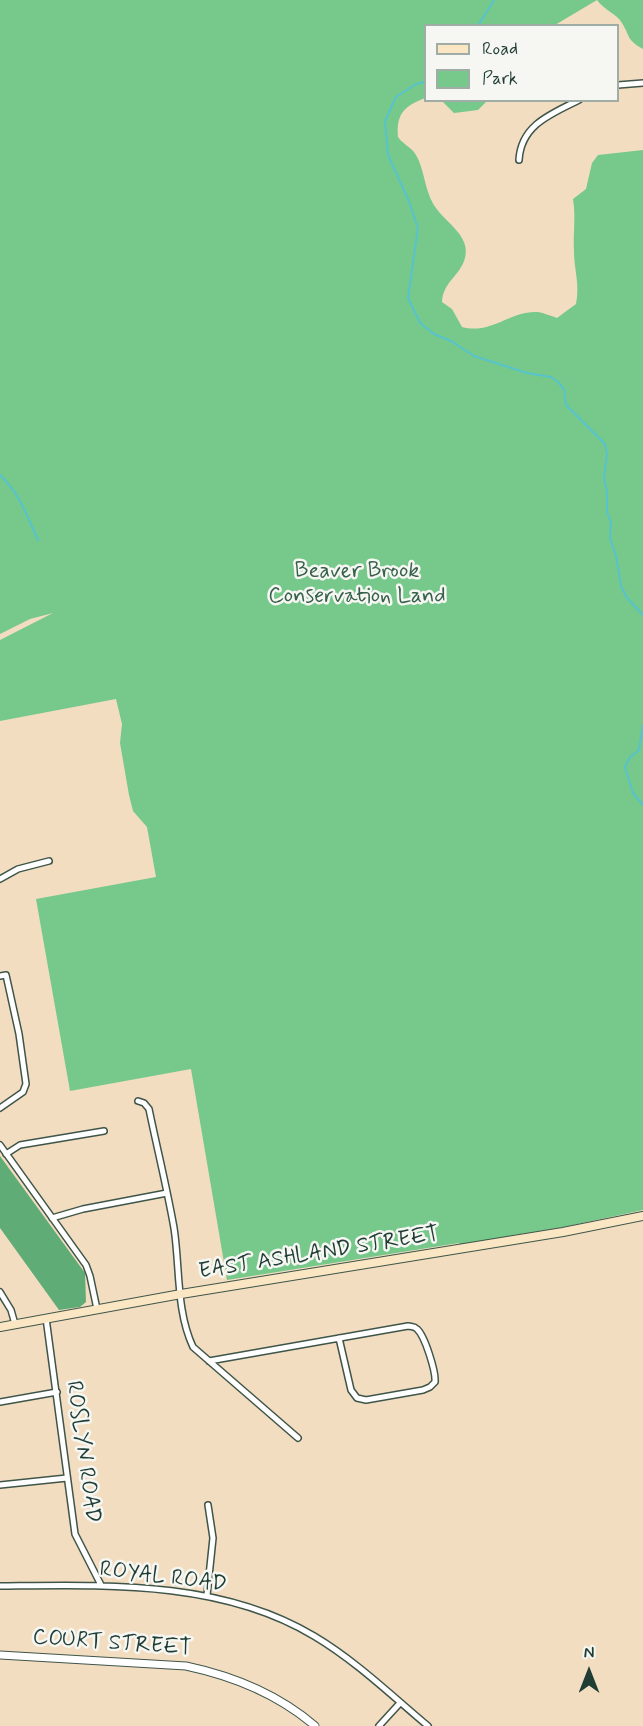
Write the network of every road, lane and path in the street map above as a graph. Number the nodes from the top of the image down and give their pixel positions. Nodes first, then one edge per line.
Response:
1 (643, 83) edge
2 (619, 86) edge
3 (575, 102) edge
4 (519, 160) dead end
5 (49, 861) dead end
6 (0, 879) edge
7 (0, 976) edge
8 (138, 1101) dead end
9 (0, 1108) edge
10 (104, 1131) dead end
11 (0, 1145) edge
12 (6, 1154) junction
13 (167, 1193) junction
14 (643, 1216) edge
15 (52, 1218) junction
16 (0, 1292) edge
17 (181, 1294) junction
18 (97, 1309) junction
19 (46, 1318) junction
20 (15, 1324) junction
21 (0, 1327) edge
22 (339, 1338) junction
23 (209, 1361) junction
24 (57, 1392) junction
25 (0, 1402) edge
26 (297, 1438) dead end
27 (67, 1478) junction
28 (0, 1485) edge
29 (208, 1505) dead end
30 (100, 1585) junction
31 (0, 1586) edge
32 (207, 1595) junction
33 (0, 1655) edge
34 (400, 1703) junction
35 (315, 1726) edge
36 (379, 1726) edge
37 (428, 1726) edge

1 - 2 street
3 - 4 street
5 - 6 street
7 - 9 street
8 - 13 street
10 - 12 street
11 - 12 street
12 - 15 street
13 - 15 street
13 - 17 street
14 - 17 main road, EAST ASHLAND STREET
15 - 18 street
16 - 20 street
17 - 18 main road, EAST ASHLAND STREET
17 - 23 street
18 - 19 main road, EAST ASHLAND STREET
19 - 20 main road, EAST ASHLAND STREET
19 - 24 street, ROSLYN ROAD
20 - 21 main road, EAST ASHLAND STREET
22 - 22 street
22 - 23 street
23 - 26 street
24 - 25 street
24 - 27 street, ROSLYN ROAD
27 - 28 street
27 - 30 street, ROSLYN ROAD
29 - 32 street
30 - 31 street, ROYAL ROAD
30 - 32 street, ROYAL ROAD
32 - 34 street, ROYAL ROAD
33 - 35 street, COURT STREET
34 - 36 street
34 - 37 street, ROYAL ROAD

